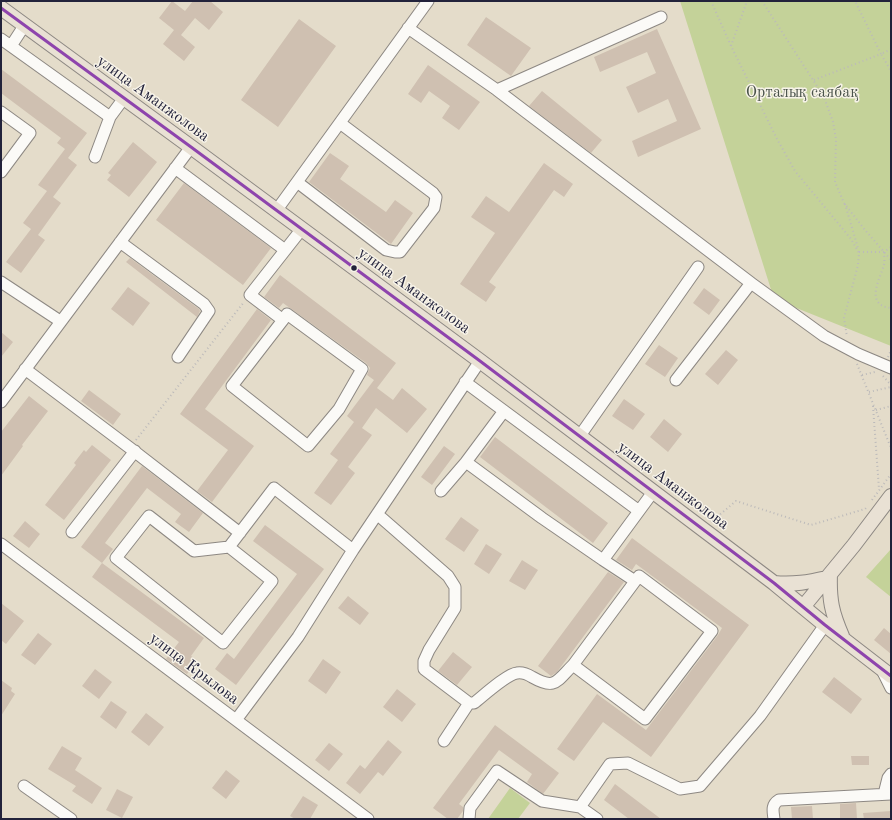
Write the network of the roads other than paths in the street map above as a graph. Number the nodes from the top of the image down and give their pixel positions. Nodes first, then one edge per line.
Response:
1 (428, 1) edge
2 (1, 8) edge
3 (661, 17) dead end
4 (24, 26) junction
5 (408, 28) junction
6 (1, 39) edge
7 (11, 46) junction
8 (498, 90) junction
9 (124, 98) junction
10 (1, 112) edge
11 (110, 117) junction
12 (340, 123) junction
13 (191, 147) junction
14 (95, 157) dead end
15 (175, 168) junction
16 (1, 172) edge
17 (297, 182) junction
18 (276, 210) junction
19 (301, 230) junction
20 (120, 242) junction
21 (285, 250) junction
22 (698, 267) dead end
23 (1, 282) edge
24 (751, 283) junction
25 (283, 320) junction
26 (60, 321) junction
27 (178, 357) dead end
28 (480, 361) junction
29 (891, 368) edge
30 (25, 369) junction
31 (676, 380) dead end
32 (466, 382) junction
33 (1, 402) edge
34 (504, 411) junction
35 (579, 437) junction
36 (133, 450) junction
37 (466, 462) junction
38 (441, 491) dead end
39 (653, 492) junction
40 (885, 493) edge
41 (639, 511) junction
42 (377, 514) junction
43 (72, 532) dead end
44 (240, 533) junction
45 (1, 544) edge
46 (229, 547) junction
47 (353, 550) junction
48 (603, 560) junction
49 (829, 576) junction
50 (635, 580) junction
51 (774, 583) junction
52 (803, 607) junction
53 (825, 625) junction
54 (842, 637) junction
55 (573, 665) junction
56 (886, 672) edge
57 (891, 688) edge
58 (470, 703) junction
59 (236, 720) junction
60 (444, 741) dead end
61 (891, 774) edge
62 (24, 786) dead end
63 (888, 794) edge
64 (580, 807) junction
65 (71, 819) edge
66 (368, 819) edge
67 (469, 819) edge
68 (597, 819) edge
69 (774, 819) edge

1 - 5 street
2 - 4 main road, улица Аманжолова
3 - 8 street
4 - 7 street
4 - 9 main road, улица Аманжолова
5 - 8 street
5 - 12 street
6 - 7 street
7 - 11 street
8 - 24 street
9 - 11 street
9 - 13 main road, улица Аманжолова
10 - 16 street
11 - 14 street
12 - 17 street
12 - 17 street
13 - 15 street
13 - 18 main road, улица Аманжолова
15 - 20 street
15 - 21 street
17 - 18 street
18 - 19 main road, улица Аманжолова
19 - 21 street
19 - 28 main road, улица Аманжолова
20 - 26 street
20 - 27 street
21 - 25 street
22 - 35 street
23 - 26 street
24 - 29 street
24 - 31 street
25 - 25 street
26 - 30 street
28 - 32 street
28 - 35 main road, улица Аманжолова
30 - 33 street
30 - 36 street
32 - 34 street
32 - 42 street
34 - 37 street
34 - 41 street
35 - 39 main road, улица Аманжолова
36 - 43 street
36 - 44 street
37 - 38 street
37 - 48 street
39 - 41 street
39 - 51 main road, улица Аманжолова
40 - 49 main road
41 - 48 street
42 - 47 street
42 - 58 street
44 - 46 street
44 - 47 street
45 - 59 street, улица Крылова
46 - 46 street
47 - 59 street
48 - 50 street
49 - 51 main road
49 - 52 main road
49 - 54 main road
50 - 55 street
50 - 55 street
51 - 52 main road, улица Аманжолова
52 - 53 main road, улица Аманжолова
53 - 54 main road
53 - 64 street
54 - 56 main road
55 - 58 street
56 - 57 street
58 - 60 street
59 - 66 street, улица Крылова
61 - 63 street
62 - 65 street
63 - 69 street
64 - 67 street
64 - 68 street

